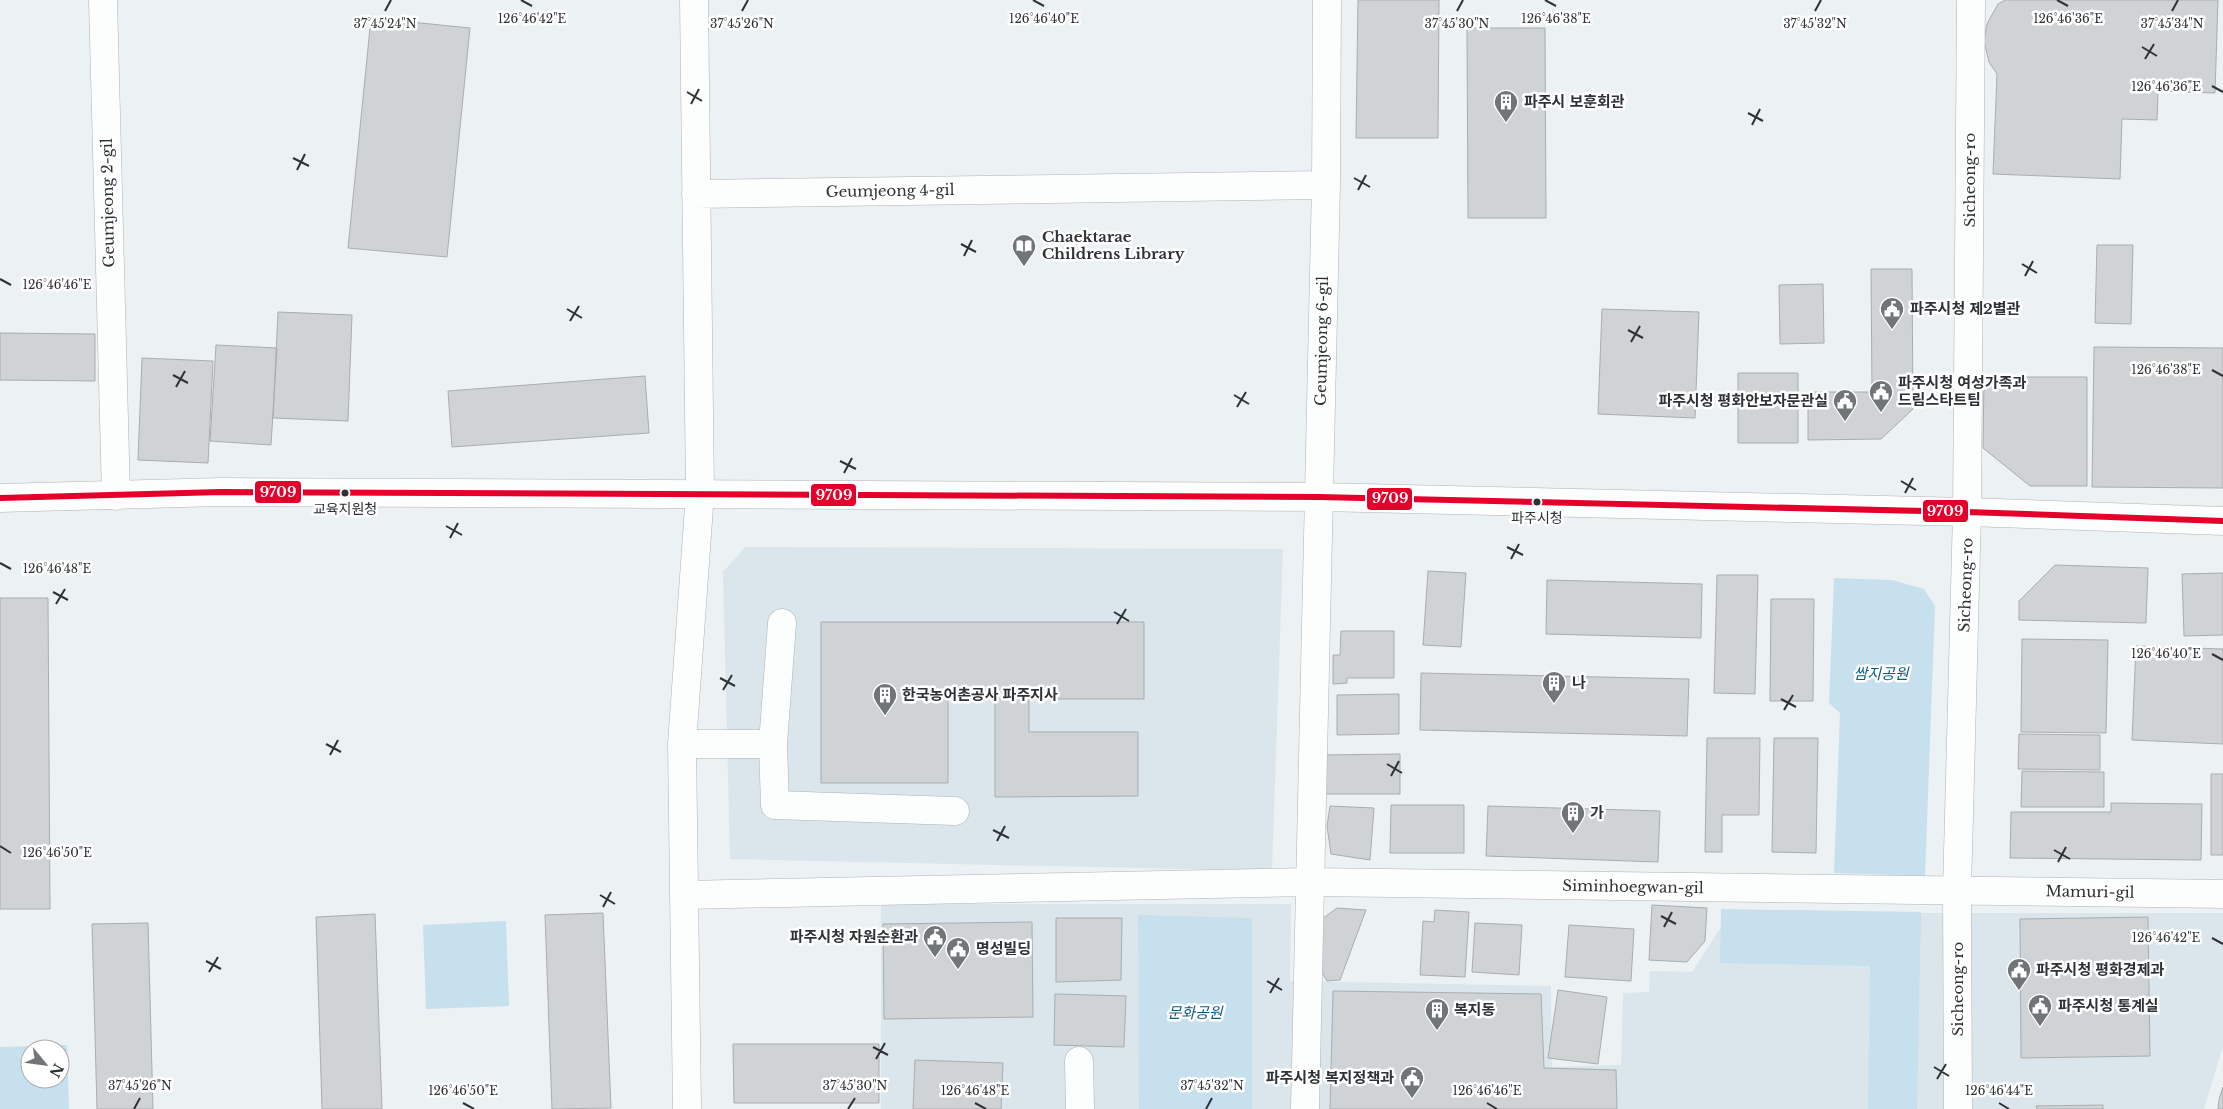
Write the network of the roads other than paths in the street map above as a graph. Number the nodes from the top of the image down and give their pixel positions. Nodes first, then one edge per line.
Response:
1 (103, 0) edge
2 (694, 0) edge
3 (1327, 0) edge
4 (1971, 0) edge
5 (1326, 185) junction
6 (696, 194) junction
7 (700, 493) junction
8 (116, 496) junction
9 (1319, 497) junction
10 (0, 498) edge
11 (1968, 512) junction
12 (2223, 521) edge
13 (782, 623) dead end
14 (682, 744) junction
15 (773, 744) junction
16 (955, 811) dead end
17 (1309, 882) junction
18 (1957, 891) junction
19 (2223, 894) edge
20 (684, 896) junction
21 (1079, 1061) dead end
22 (687, 1109) edge
23 (1080, 1109) edge
24 (1305, 1109) edge
25 (1958, 1109) edge

1 - 8 street, Geumjeong 2-gil
2 - 6 street
3 - 5 street, Geumjeong 6-gil
4 - 11 street, Sicheong-ro
5 - 6 street, Geumjeong 4-gil
5 - 9 street, Geumjeong 6-gil
6 - 7 street
7 - 8 street
7 - 9 street
7 - 14 street
8 - 10 street
9 - 11 street
9 - 17 street, Geumjeong 6-gil
11 - 12 street
11 - 18 street, Sicheong-ro
13 - 15 street
14 - 15 street
14 - 20 street
15 - 16 street
17 - 18 street, Siminhoegwan-gil
17 - 20 street, Siminhoegwan-gil
17 - 24 street, Geumjeong 6-gil
18 - 19 street, Mamuri-gil
18 - 25 street, Sicheong-ro
20 - 22 street
21 - 23 street

